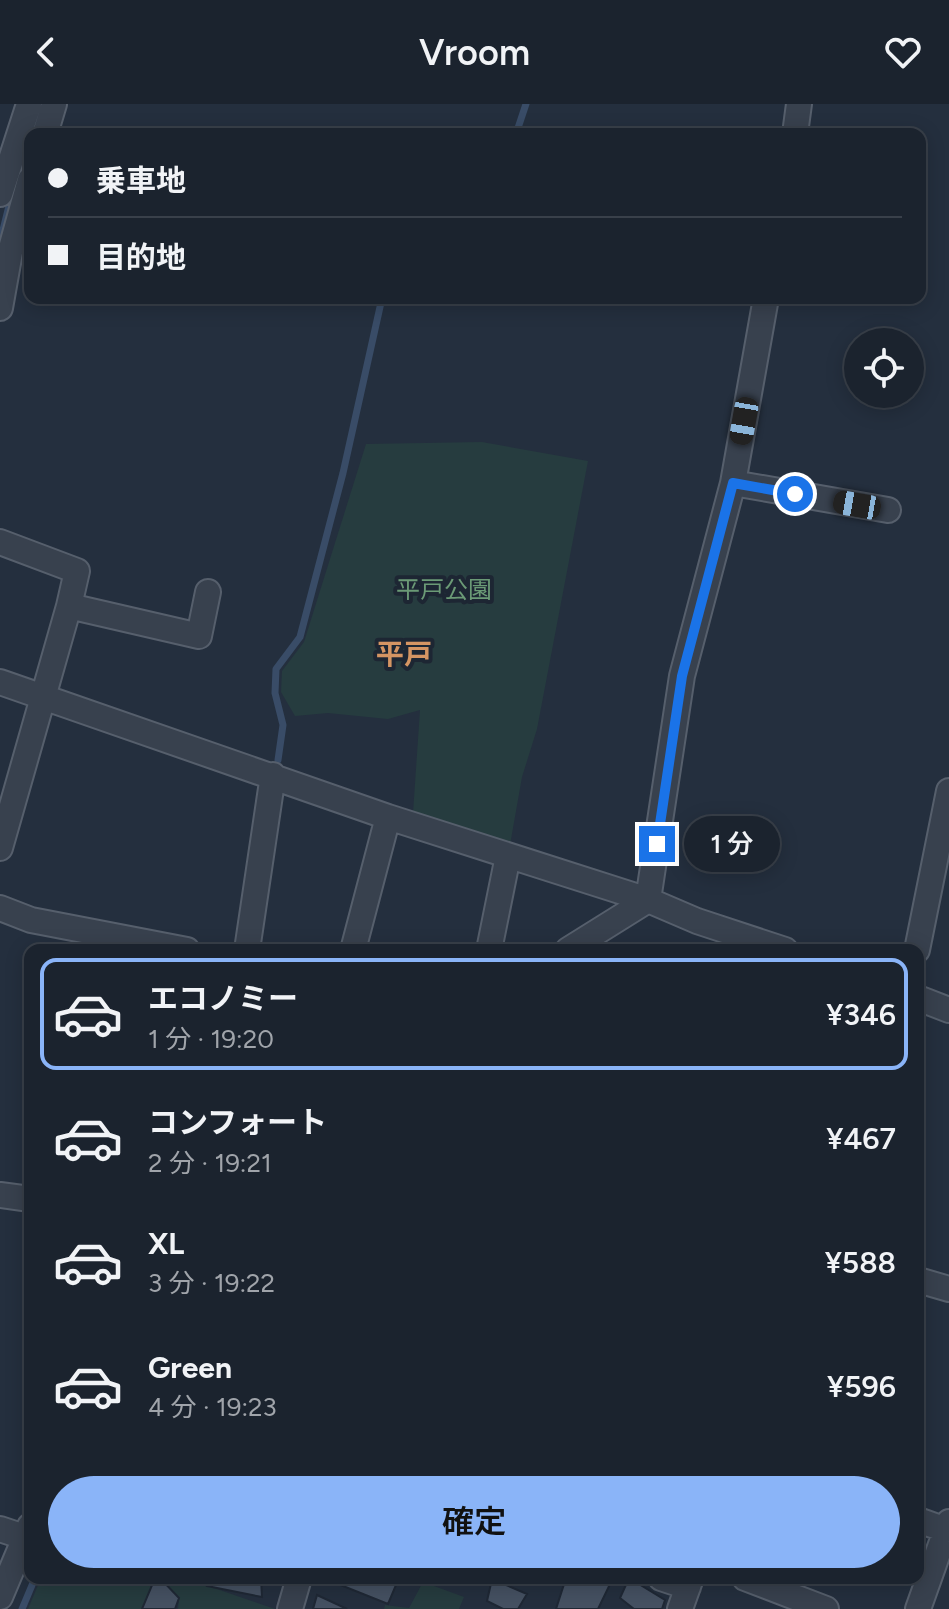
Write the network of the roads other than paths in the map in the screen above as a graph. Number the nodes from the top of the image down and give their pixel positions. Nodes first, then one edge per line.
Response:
1 (29, 104) edge
2 (54, 104) edge
3 (799, 104) edge
4 (47, 128) edge
5 (796, 128) edge
6 (0, 194) edge
7 (24, 202) edge
8 (765, 304) edge
9 (0, 308) edge
10 (733, 483) junction
11 (888, 510) dead end
12 (0, 542) edge
13 (208, 592) dead end
14 (69, 606) junction
15 (0, 682) edge
16 (43, 697) junction
17 (273, 775) junction
18 (949, 791) edge
19 (388, 817) junction
20 (0, 848) edge
21 (508, 856) junction
22 (942, 868) edge
23 (648, 900) junction
24 (0, 908) edge
25 (156, 944) edge
26 (248, 944) edge
27 (355, 944) edge
28 (490, 944) edge
29 (578, 944) edge
30 (767, 944) edge
31 (919, 944) edge
32 (924, 1000) edge
33 (949, 1010) edge
34 (0, 1195) edge
35 (24, 1198) edge
36 (924, 1282) edge
37 (949, 1289) edge
38 (924, 1521) edge
39 (948, 1526) edge
40 (0, 1529) edge
41 (24, 1532) edge
42 (24, 1539) edge
43 (297, 1584) edge
44 (761, 1584) edge
45 (0, 1597) edge
46 (290, 1609) edge
47 (826, 1609) edge
48 (918, 1609) edge

1 - 6 street
2 - 4 street
3 - 5 street
7 - 9 street
8 - 10 street
10 - 11 street
10 - 23 street
12 - 14 street
13 - 14 street
14 - 16 street
15 - 16 street
16 - 17 street
16 - 20 street
17 - 19 street
17 - 26 street
18 - 22 street
19 - 21 street
19 - 27 street
21 - 23 street
21 - 28 street
22 - 31 street
23 - 29 street
23 - 30 street
24 - 25 street
32 - 33 street
34 - 35 street
36 - 37 street
38 - 39 street
39 - 48 street
40 - 41 street
42 - 45 street
43 - 46 street
44 - 47 street

